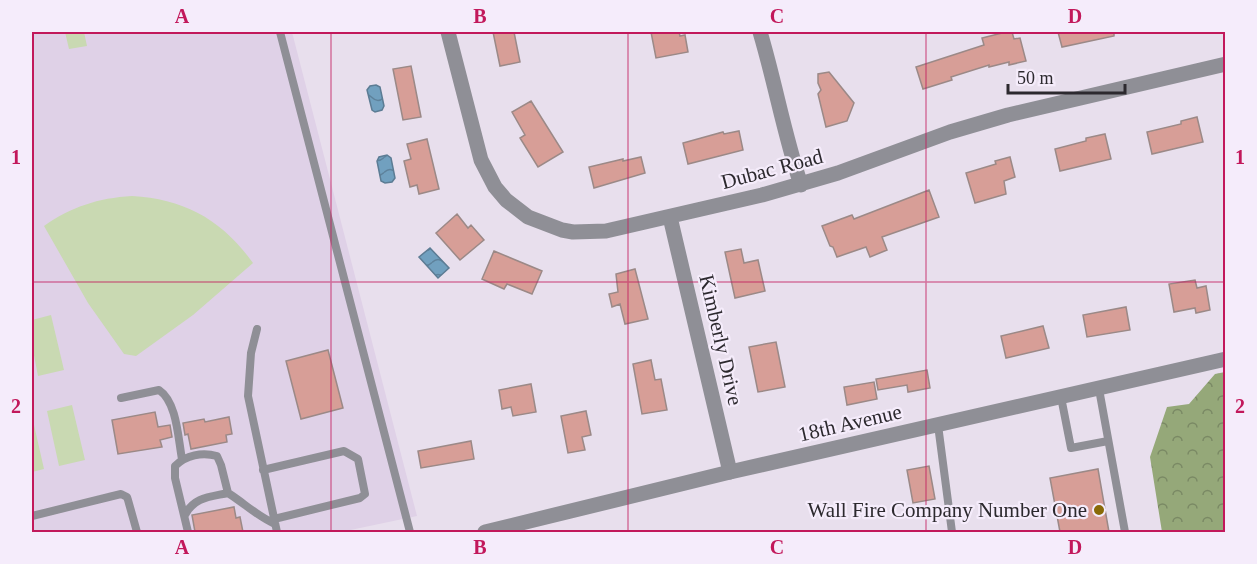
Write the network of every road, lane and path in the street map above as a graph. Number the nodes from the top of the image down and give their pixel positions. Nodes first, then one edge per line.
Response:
1 (280, 32) edge
2 (448, 32) edge
3 (760, 32) edge
4 (1226, 64) edge
5 (801, 185) junction
6 (670, 217) junction
7 (256, 329) dead end
8 (1226, 359) edge
9 (1099, 388) junction
10 (1061, 397) junction
11 (121, 398) dead end
12 (938, 425) junction
13 (1108, 441) junction
14 (182, 459) junction
15 (264, 470) junction
16 (730, 472) junction
17 (228, 494) junction
18 (185, 515) junction
19 (32, 516) edge
20 (275, 525) edge
21 (137, 532) edge
22 (188, 532) edge
23 (410, 532) edge
24 (485, 532) edge
25 (952, 532) edge
26 (1125, 532) edge

1 - 23 lane
2 - 6 street, Dubac Road
3 - 5 street
4 - 5 street, Dubac Road
5 - 6 street, Dubac Road
6 - 16 street, Kimberly Drive
7 - 15 lane
8 - 9 street, 18th Avenue
9 - 10 street, 18th Avenue
9 - 13 lane
10 - 12 street, 18th Avenue
10 - 13 lane
11 - 14 lane
12 - 16 street, 18th Avenue
12 - 25 lane
13 - 26 lane
14 - 17 lane
14 - 18 lane
15 - 20 lane
15 - 20 lane
16 - 24 street, 18th Avenue
17 - 18 lane
17 - 20 lane
18 - 22 lane
19 - 21 lane

